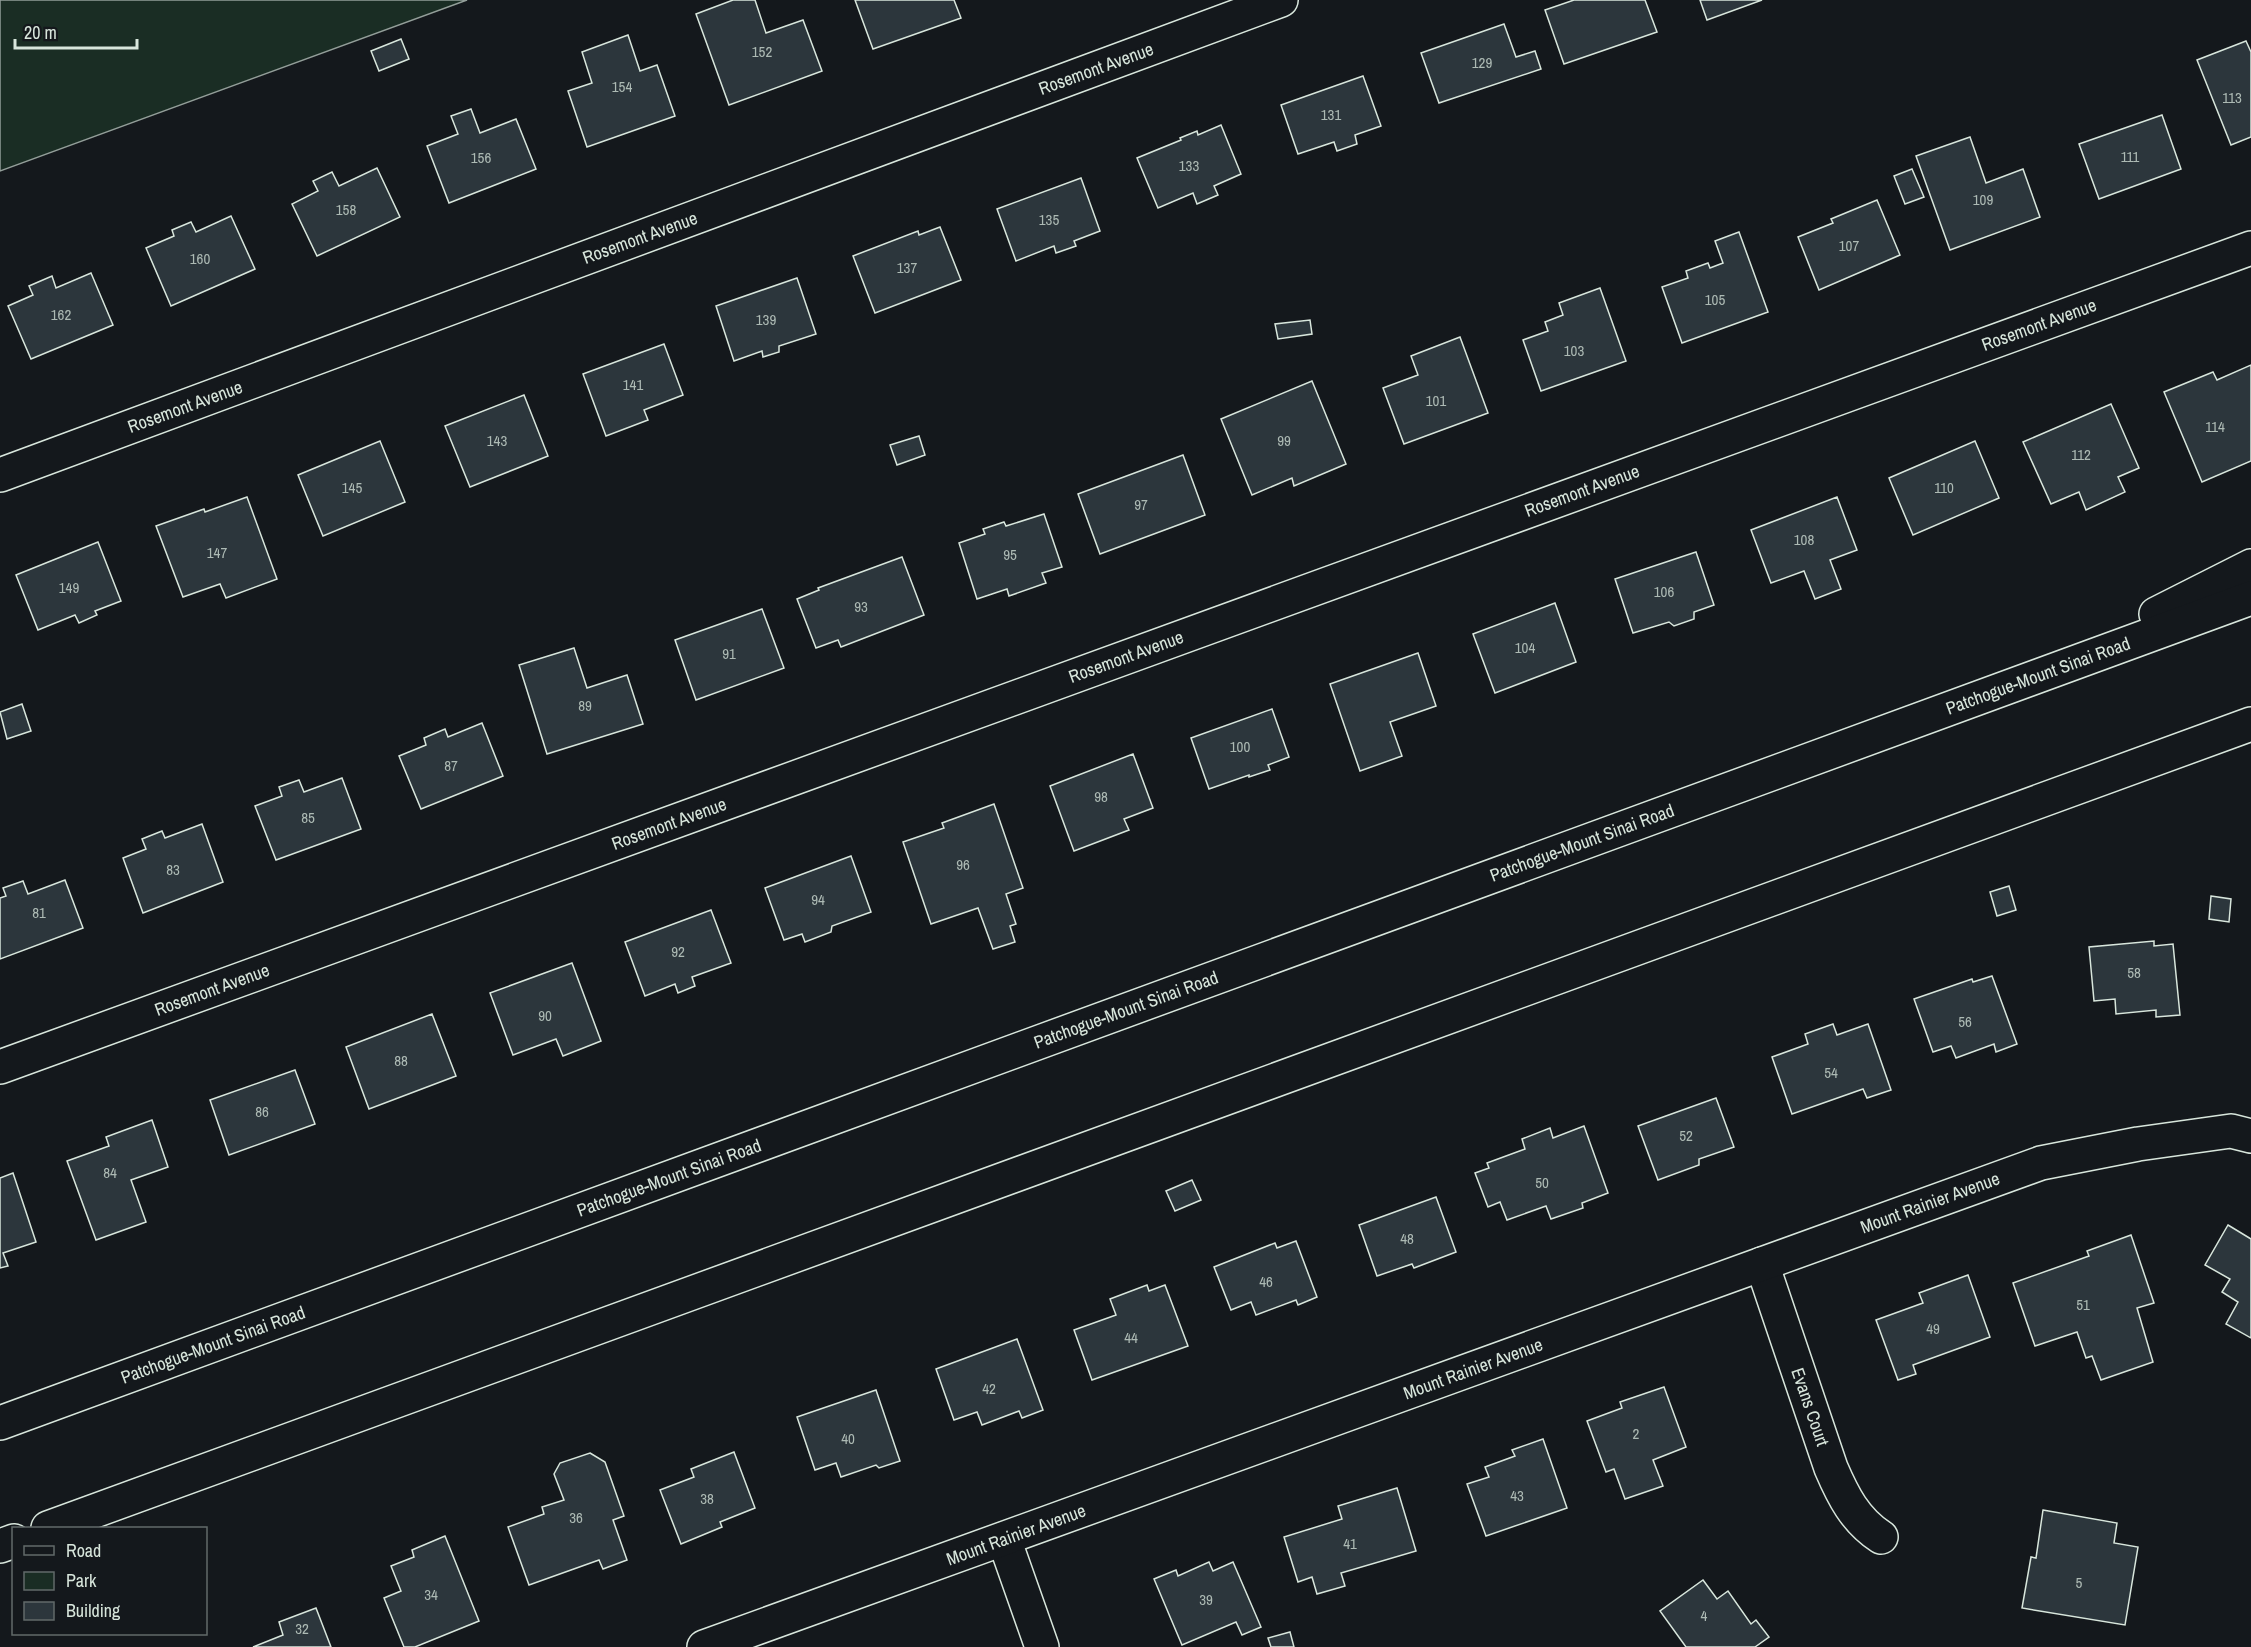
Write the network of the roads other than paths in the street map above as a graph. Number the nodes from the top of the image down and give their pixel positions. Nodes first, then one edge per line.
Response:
1 (1281, 0) edge
2 (2251, 248) edge
3 (0, 476) edge
4 (2251, 566) edge
5 (2251, 598) edge
6 (2006, 688) junction
7 (2251, 724) edge
8 (0, 1067) edge
9 (2251, 1136) edge
10 (1761, 1264) junction
11 (0, 1423) edge
12 (51, 1527) edge
13 (1881, 1537) dead end
14 (1004, 1539) junction
15 (704, 1647) edge
16 (1042, 1647) edge

1 - 3 main road, Rosemont Avenue
2 - 8 main road, Rosemont Avenue
4 - 6 main road
5 - 6 main road, Patchogue-Mount Sinai Road
6 - 11 main road, Patchogue-Mount Sinai Road
7 - 12 main road
9 - 10 main road, Mount Rainier Avenue
10 - 13 main road, Evans Court
10 - 14 main road, Mount Rainier Avenue
14 - 15 main road, Mount Rainier Avenue
14 - 16 main road

